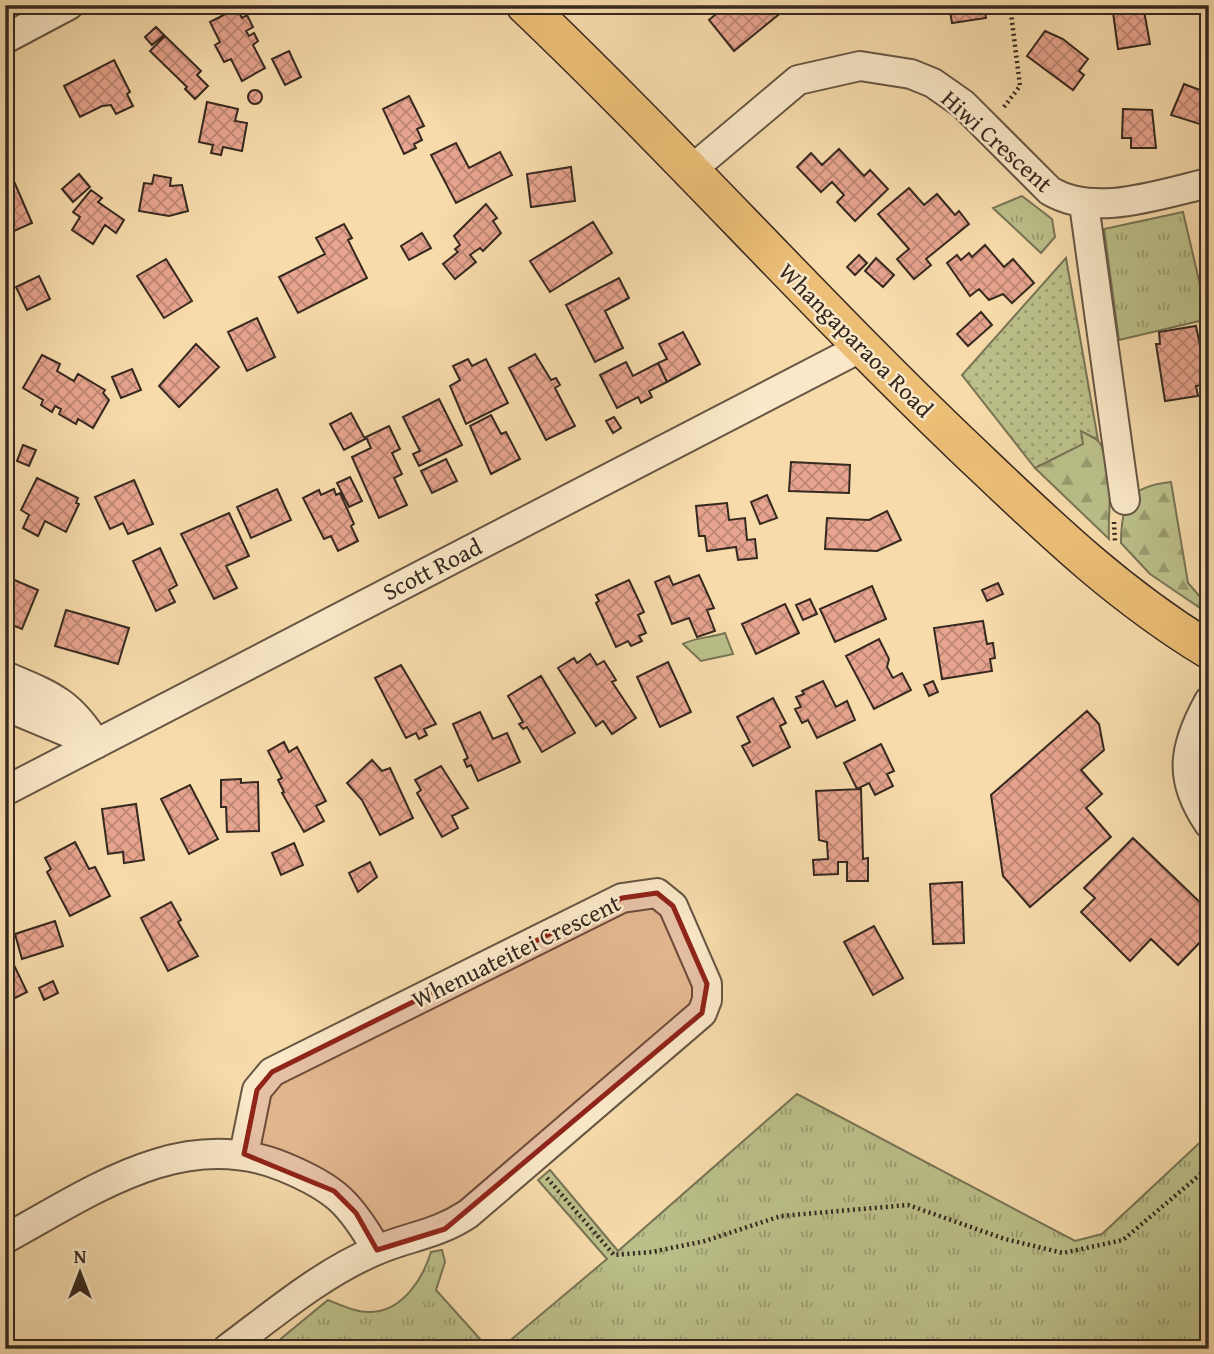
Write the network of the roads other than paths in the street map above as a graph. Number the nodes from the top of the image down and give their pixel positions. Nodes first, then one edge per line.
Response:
1 (69, 5) edge
2 (525, 5) edge
3 (5, 39) edge
4 (690, 171) junction
5 (1209, 183) edge
6 (1084, 204) junction
7 (860, 348) junction
8 (1125, 500) dead end
9 (1209, 650) edge
10 (5, 676) edge
11 (1209, 701) edge
12 (5, 706) edge
13 (96, 744) junction
14 (5, 790) edge
15 (1209, 824) edge
16 (244, 1154) junction
17 (5, 1238) edge
18 (377, 1250) junction
19 (227, 1349) edge

1 - 3 street
2 - 4 main road, Whangaparaoa Road
4 - 6 street, Hiwi Crescent
4 - 7 main road, Whangaparaoa Road
5 - 6 street
6 - 8 street
7 - 9 main road, Whangaparaoa Road
7 - 13 street, Scott Road
10 - 13 street
11 - 15 street
12 - 13 street
13 - 14 street, Scott Road
16 - 17 street
16 - 18 street
16 - 18 street, Whenuateitei Crescent
18 - 19 street, Whenuateitei Crescent

